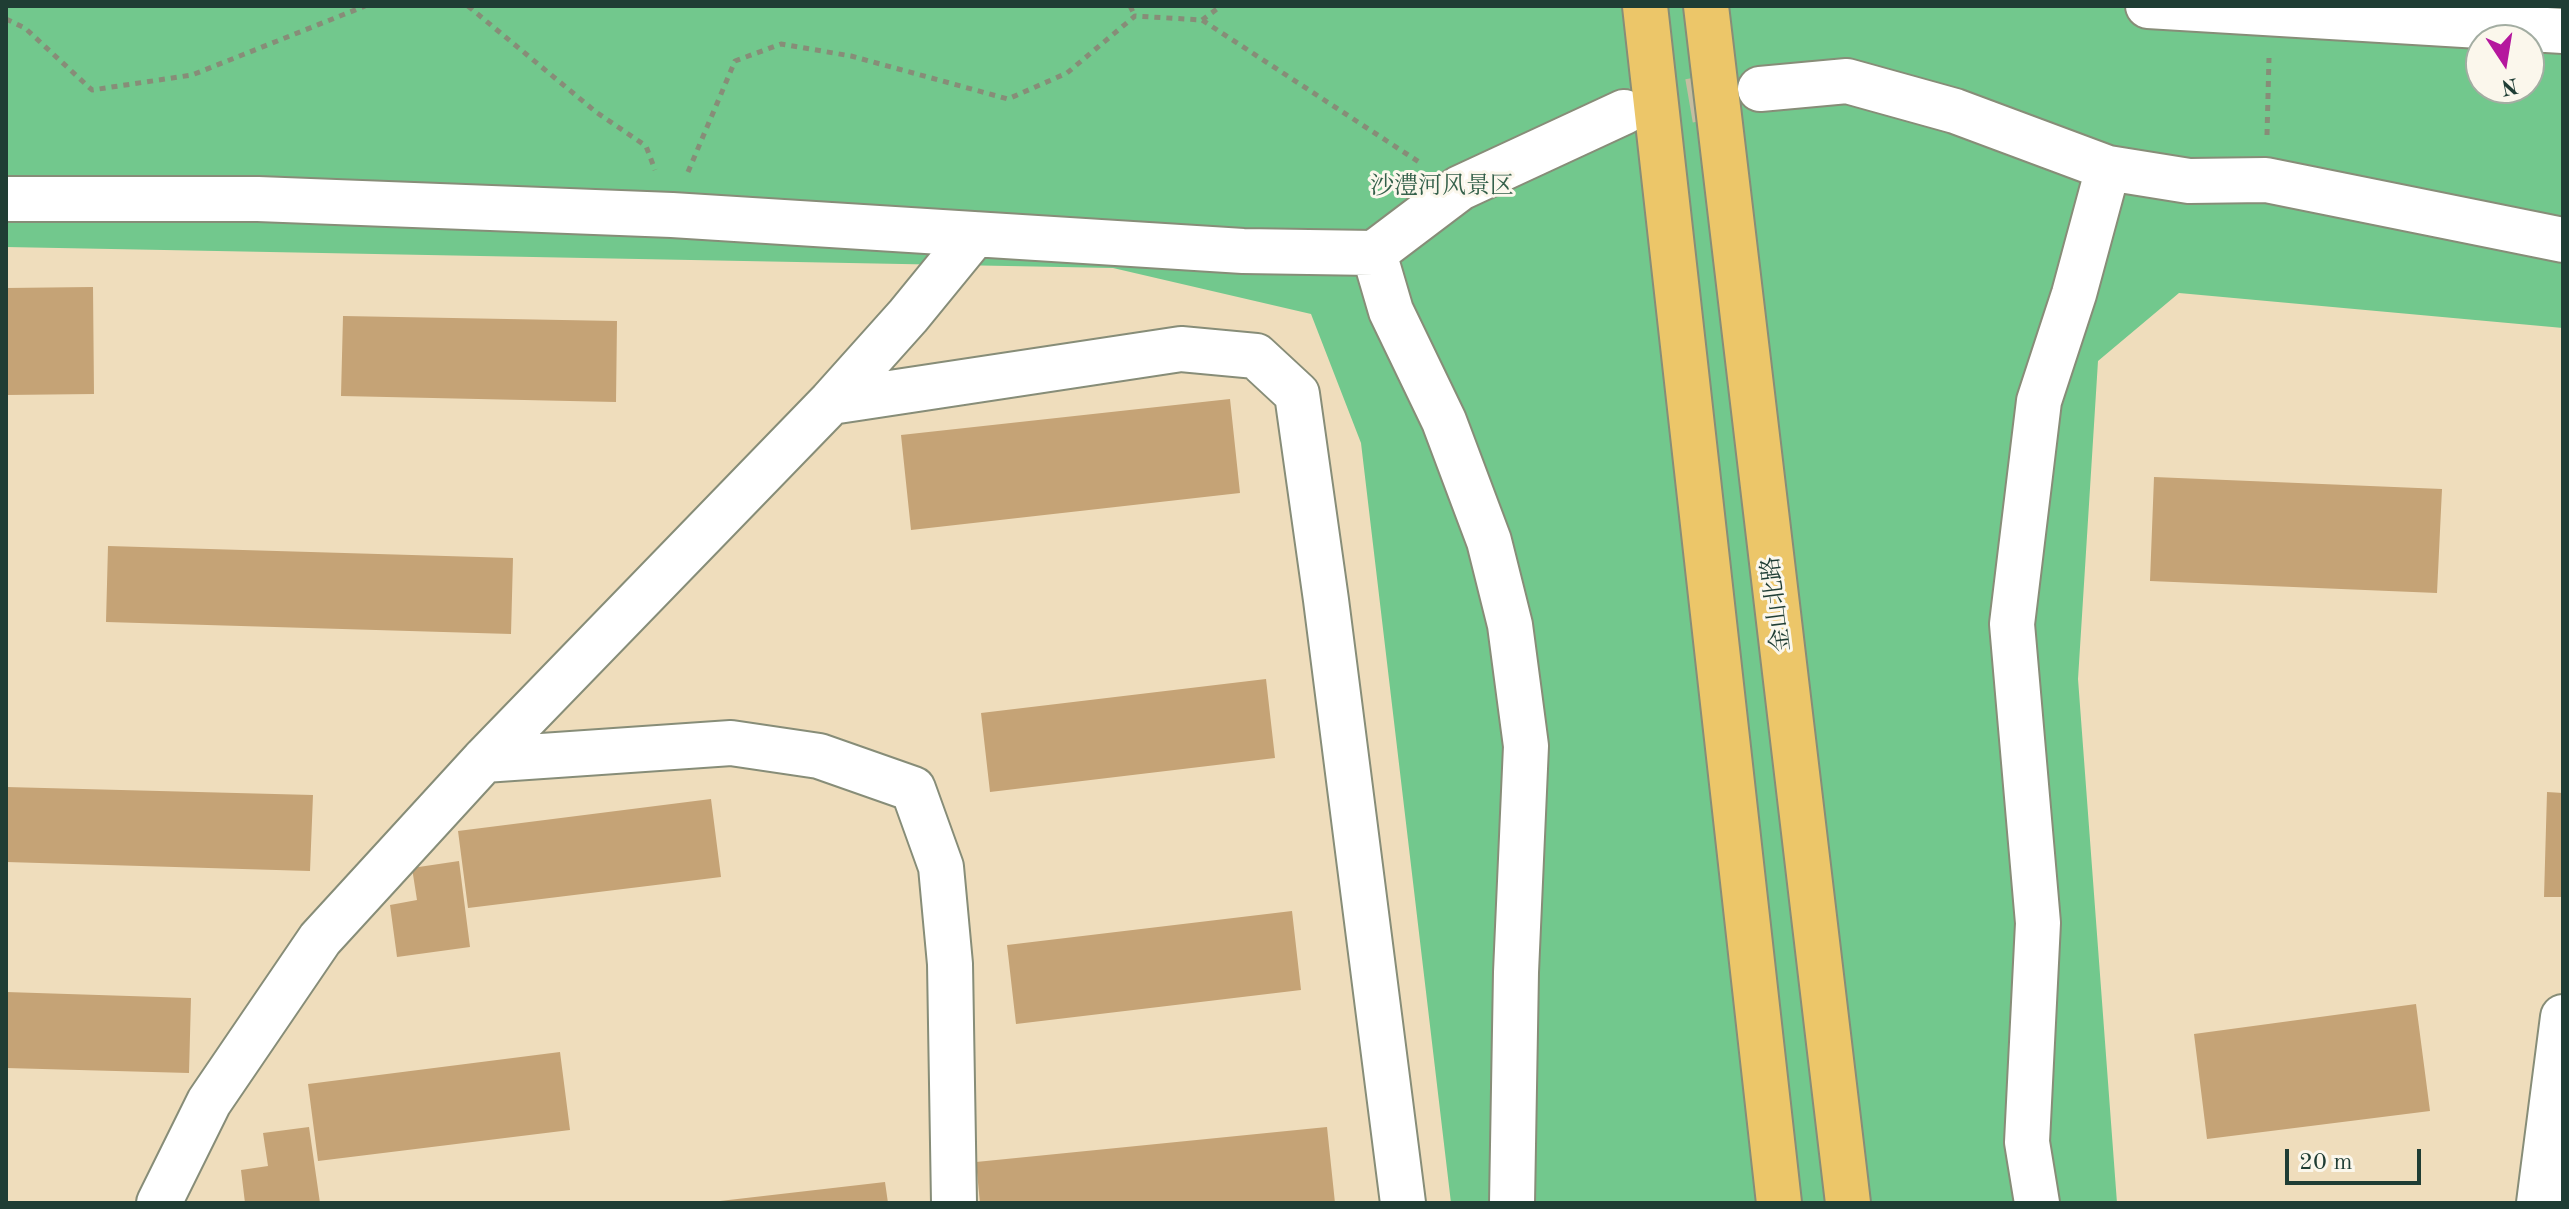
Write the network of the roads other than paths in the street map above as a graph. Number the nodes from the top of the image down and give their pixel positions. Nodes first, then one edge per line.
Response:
1 (1645, 6) edge
2 (1706, 6) edge
3 (2148, 6) edge
4 (2563, 31) edge
5 (1760, 89) tunnel mouth
6 (1624, 112) tunnel mouth
7 (2108, 168) junction
8 (6, 199) edge
9 (975, 234) junction
10 (2563, 240) edge
11 (1374, 253) junction
12 (831, 402) junction
13 (484, 760) junction
14 (2563, 1017) edge
15 (159, 1203) edge
16 (954, 1203) edge
17 (1403, 1203) edge
18 (1512, 1203) edge
19 (1779, 1203) edge
20 (1848, 1203) edge
21 (2037, 1203) edge
22 (2539, 1203) edge

1 - 19 main road
2 - 20 main road, 金山北路
3 - 4 street
5 - 7 street
6 - 11 street
7 - 10 street
7 - 21 street
8 - 9 street
9 - 11 street
9 - 12 street
11 - 18 street
12 - 13 street
12 - 17 street
13 - 15 street
13 - 16 street
14 - 22 street

